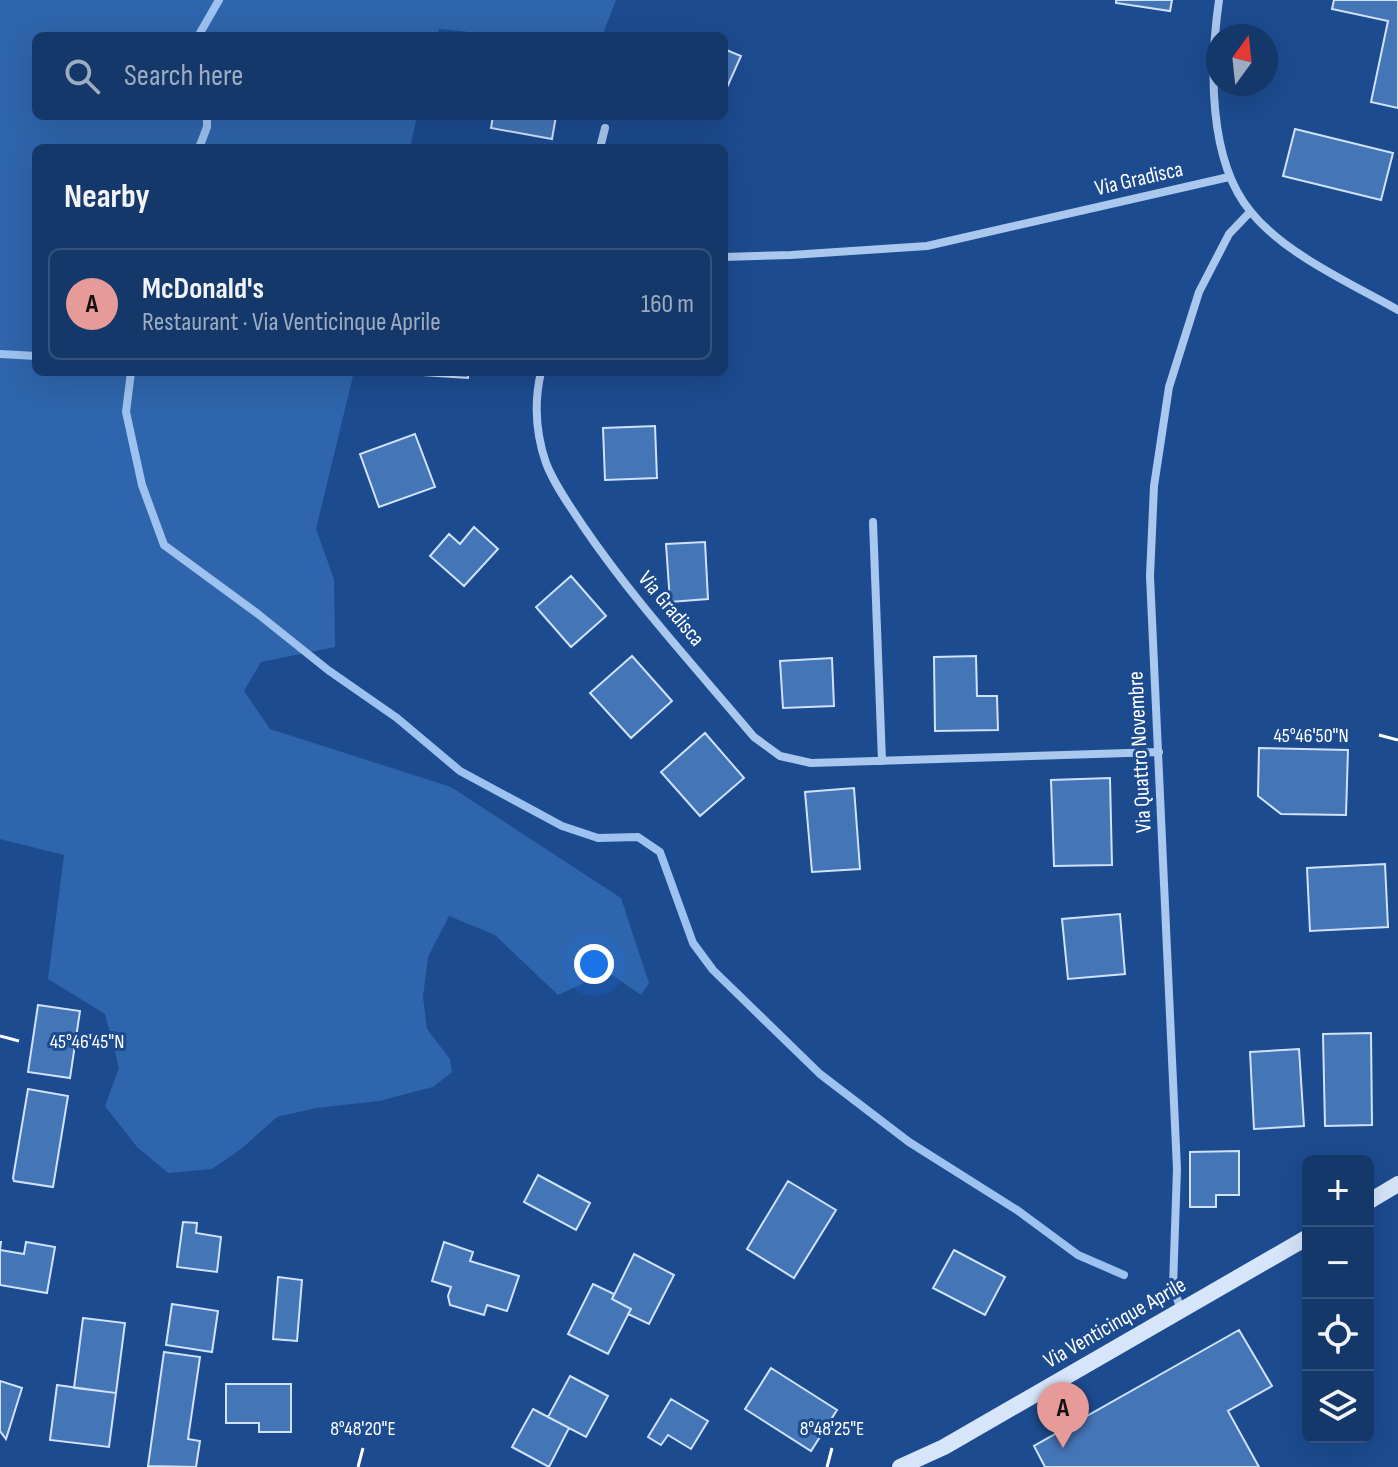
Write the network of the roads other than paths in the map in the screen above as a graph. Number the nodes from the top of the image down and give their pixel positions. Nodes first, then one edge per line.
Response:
1 (1219, 0) edge
2 (605, 128) dead end
3 (601, 144) edge
4 (1229, 177) junction
5 (1250, 212) junction
6 (728, 257) edge
7 (1398, 310) edge
8 (540, 376) edge
9 (873, 522) dead end
10 (1159, 752) junction
11 (882, 761) junction
12 (1398, 1184) edge
13 (1374, 1198) edge
14 (1302, 1240) edge
15 (1181, 1310) junction
16 (900, 1467) edge

1 - 4 street
2 - 3 street
4 - 5 street
4 - 6 street, Via Gradisca
5 - 7 street
5 - 10 street, Via Quattro Novembre
8 - 11 street, Via Gradisca
9 - 11 street
10 - 11 street, Via Gradisca
10 - 15 street, Via Quattro Novembre
12 - 13 main road
14 - 15 main road, Via Venticinque Aprile
15 - 16 main road, Via Venticinque Aprile

